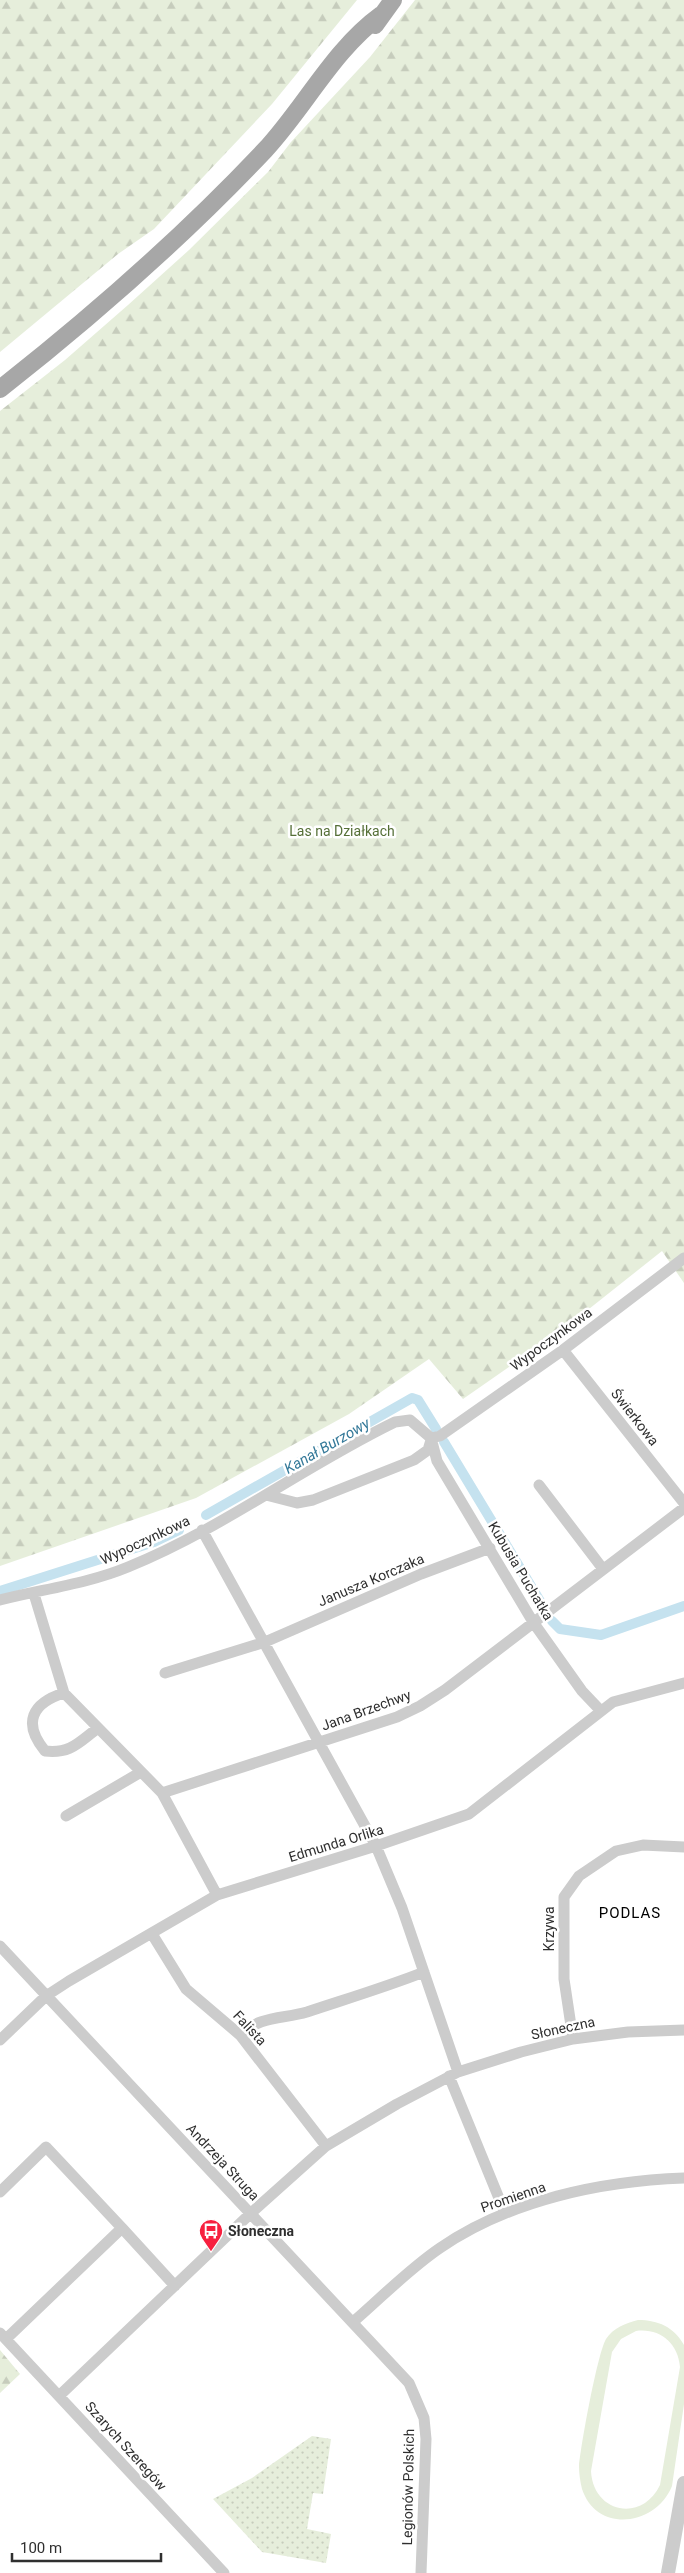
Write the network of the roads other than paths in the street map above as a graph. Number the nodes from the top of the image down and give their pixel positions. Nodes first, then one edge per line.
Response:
1 (393, 0) edge
2 (0, 388) edge
3 (684, 1258) edge
4 (563, 1350) junction
5 (431, 1438) junction
6 (538, 1485) dead end
7 (266, 1495) junction
8 (684, 1504) edge
9 (684, 1508) edge
10 (202, 1530) junction
11 (490, 1548) junction
12 (603, 1569) junction
13 (34, 1594) junction
14 (0, 1600) edge
15 (533, 1622) junction
16 (265, 1642) junction
17 (165, 1673) dead end
18 (684, 1683) edge
19 (64, 1693) junction
20 (600, 1710) junction
21 (98, 1728) junction
22 (321, 1742) junction
23 (141, 1772) junction
24 (162, 1793) junction
25 (66, 1816) dead end
26 (376, 1846) junction
27 (684, 1847) edge
28 (218, 1895) junction
29 (152, 1934) junction
30 (0, 1946) edge
31 (424, 1972) junction
32 (46, 1996) junction
33 (684, 2030) edge
34 (240, 2035) junction
35 (574, 2039) junction
36 (0, 2040) edge
37 (453, 2074) junction
38 (326, 2146) junction
39 (684, 2178) edge
40 (0, 2192) edge
41 (505, 2213) junction
42 (250, 2214) junction
43 (122, 2228) junction
44 (175, 2286) junction
45 (353, 2322) junction
46 (3, 2336) edge
47 (60, 2396) junction
48 (419, 2403) joint
49 (684, 2483) edge
50 (680, 2531) edge
51 (224, 2573) edge
52 (421, 2573) edge
53 (668, 2573) edge

1 - 2 main road
3 - 4 street, Wypoczynkowa
4 - 5 street, Wypoczynkowa
4 - 8 street, Świerkowa
5 - 7 street
5 - 7 street, Wypoczynkowa
5 - 11 street, Kubusia Puchatka
6 - 12 street
7 - 10 street, Wypoczynkowa
9 - 12 street, Jana Brzechwy
10 - 13 street, Wypoczynkowa
10 - 16 street
11 - 15 street, Kubusia Puchatka
11 - 16 street, Janusza Korczaka
12 - 15 street, Jana Brzechwy
13 - 14 street, Wypoczynkowa
13 - 19 street
15 - 20 street, Kubusia Puchatka
15 - 22 street, Jana Brzechwy
16 - 17 street, Janusza Korczaka
16 - 22 street
18 - 20 street, Edmunda Orlika
19 - 21 street
19 - 21 street
20 - 26 street, Edmunda Orlika
21 - 23 street
22 - 24 street, Jana Brzechwy
22 - 26 street
23 - 24 street
23 - 25 street
24 - 28 street
26 - 28 street, Edmunda Orlika
26 - 31 street
27 - 35 street, Krzywa
28 - 29 street, Edmunda Orlika
29 - 32 street, Edmunda Orlika
29 - 34 street, Falista
30 - 32 street, Andrzeja Struga
31 - 34 street
31 - 37 street
32 - 36 street, Edmunda Orlika
32 - 42 street, Andrzeja Struga
33 - 35 street, Słoneczna
34 - 38 street, Falista
35 - 37 street, Słoneczna
37 - 38 street, Słoneczna
37 - 41 street
38 - 42 street, Słoneczna
39 - 41 street, Promienna
40 - 43 street
41 - 45 street, Promienna
42 - 44 street, Słoneczna
42 - 45 street, Andrzeja Struga
43 - 44 street
43 - 46 street, Szarych Szeregów
44 - 47 street, Słoneczna
45 - 48 street, Andrzeja Struga
46 - 47 street, Szarych Szeregów
47 - 51 street, Szarych Szeregów
48 - 52 street, Legionów Polskich
49 - 50 street
50 - 53 street

